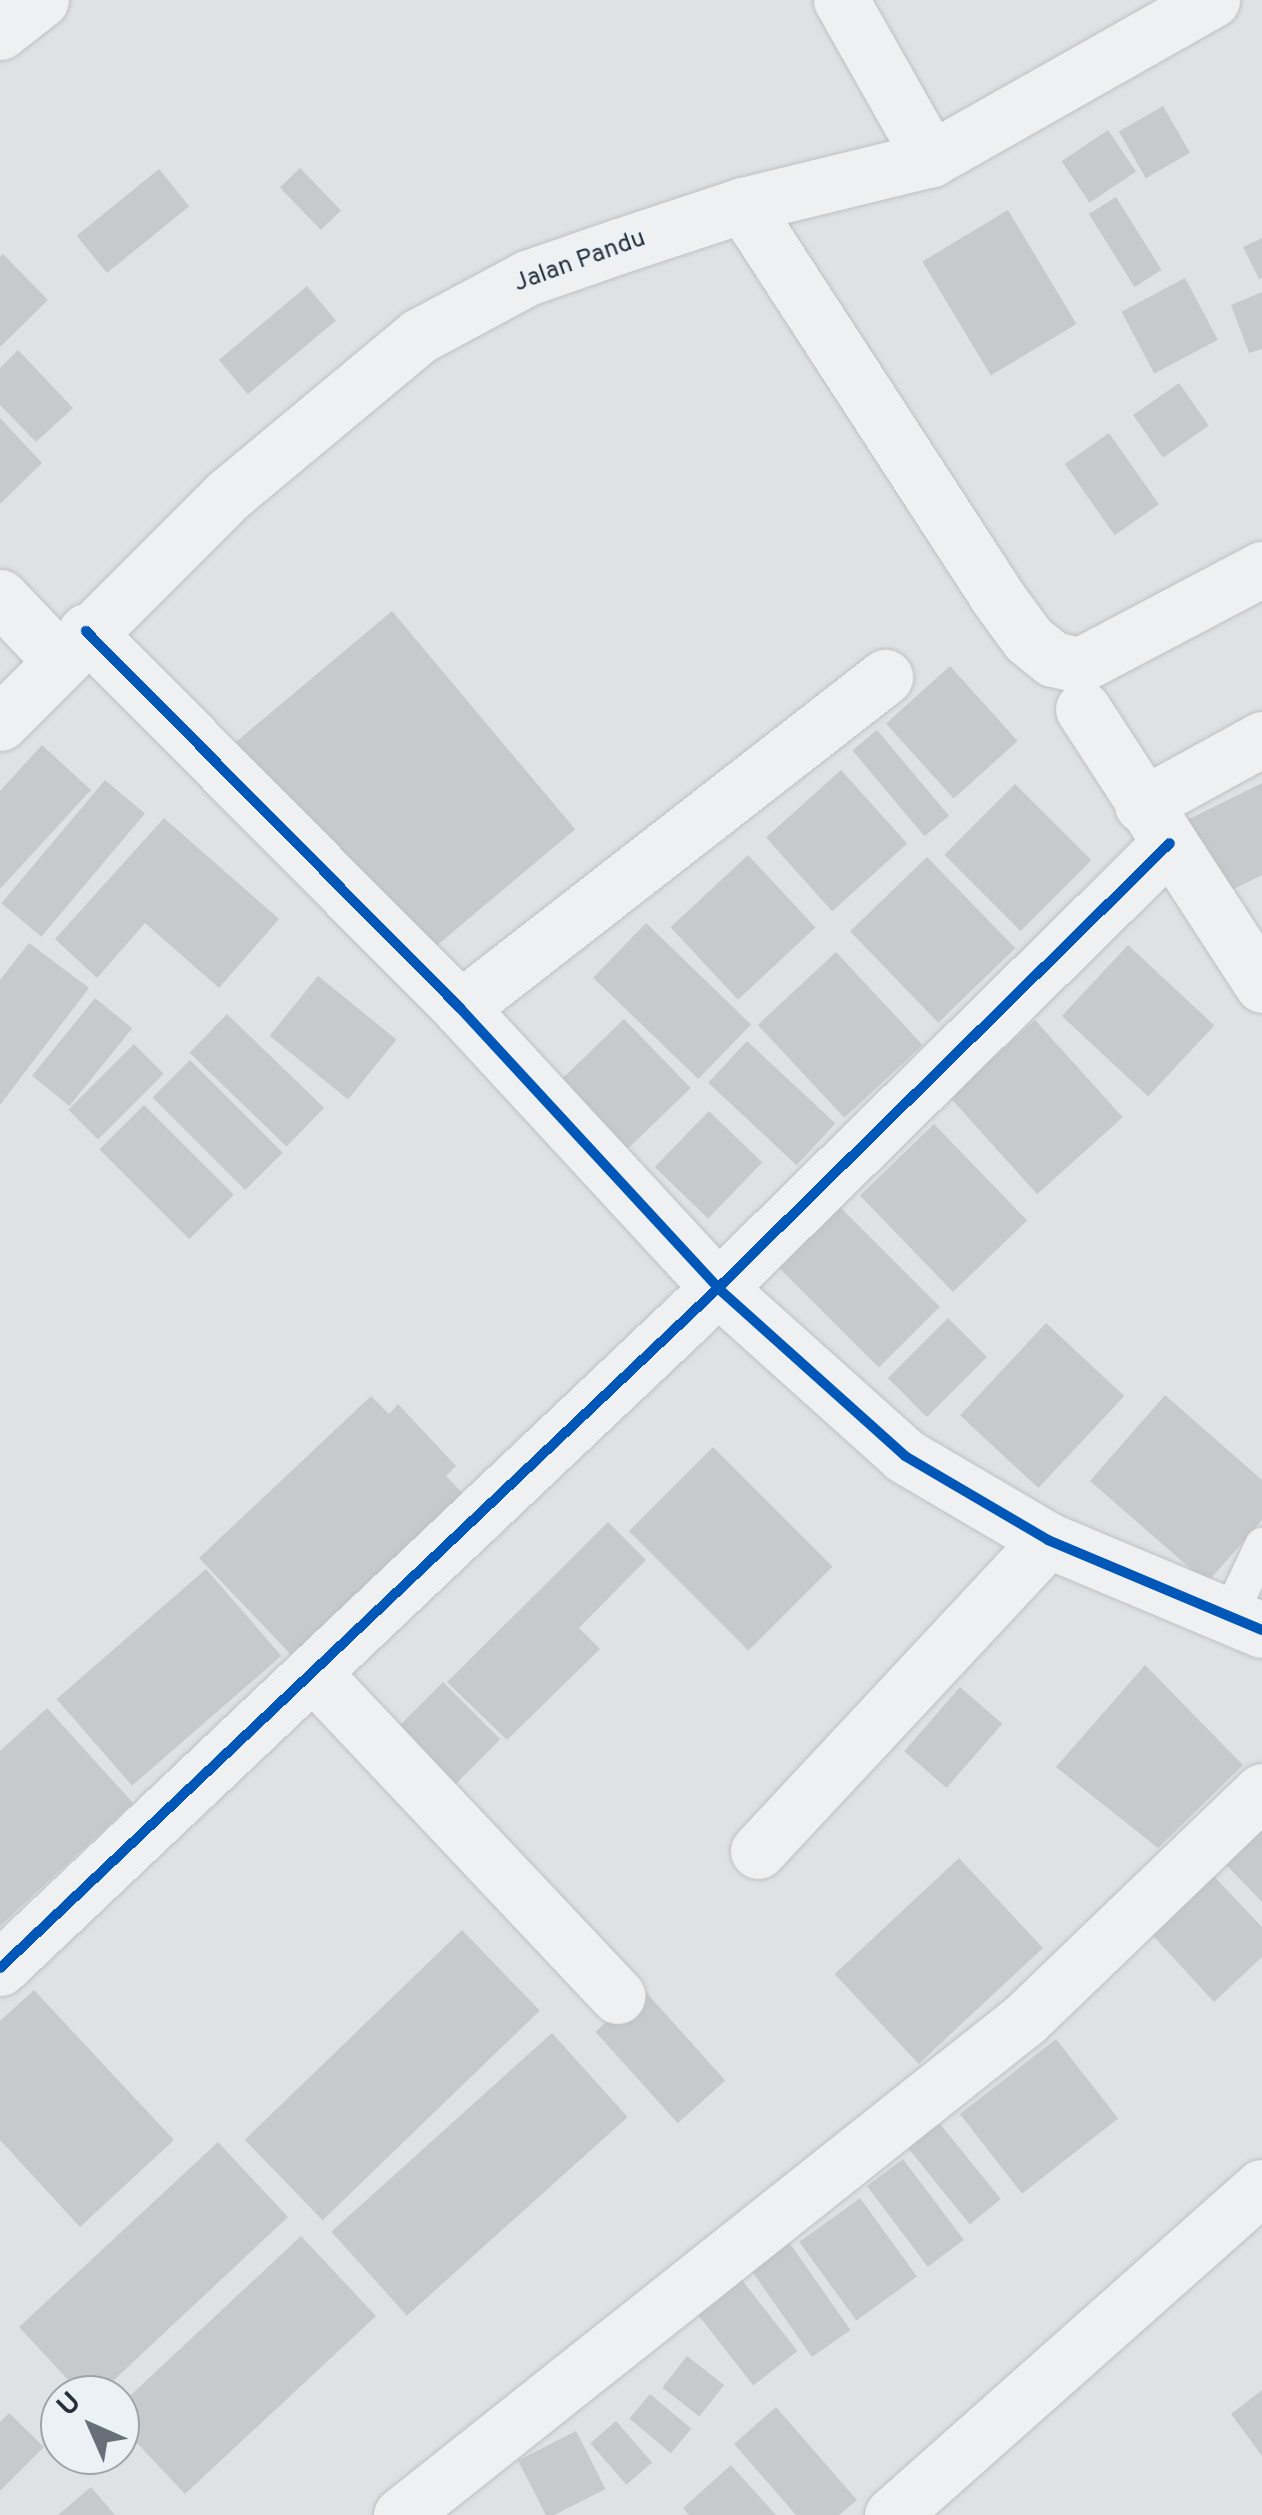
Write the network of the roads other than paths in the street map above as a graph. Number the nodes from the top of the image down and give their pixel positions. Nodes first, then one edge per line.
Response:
1 (41, 0) edge
2 (841, 0) edge
3 (1212, 0) edge
4 (0, 32) edge
5 (932, 159) junction
6 (743, 205) junction
7 (1262, 570) edge
8 (0, 597) edge
9 (72, 645) junction
10 (884, 677) dead end
11 (1083, 710) dead end
12 (0, 723) edge
13 (1262, 739) edge
14 (1156, 824) junction
15 (1262, 986) edge
16 (460, 1008) junction
17 (718, 1288) junction
18 (1048, 1540) junction
19 (1262, 1544) edge
20 (1245, 1624) edge
21 (315, 1675) junction
22 (1262, 1790) edge
23 (758, 1851) dead end
24 (0, 1968) edge
25 (618, 1996) dead end
26 (1262, 2187) edge
27 (402, 2515) edge
28 (892, 2515) edge

1 - 4 street
2 - 5 street
3 - 5 street, Jalan Pandu
5 - 6 street, Jalan Pandu
6 - 7 street
6 - 9 street, Jalan Pandu
8 - 9 street
9 - 12 street, Jalan Pandu
9 - 16 street
10 - 16 street
11 - 14 street
13 - 14 street
14 - 15 street
14 - 17 street
16 - 17 street
17 - 18 street
17 - 21 street
18 - 20 street
18 - 23 street
19 - 20 lane
21 - 24 street
21 - 25 street
22 - 27 street
26 - 28 street

